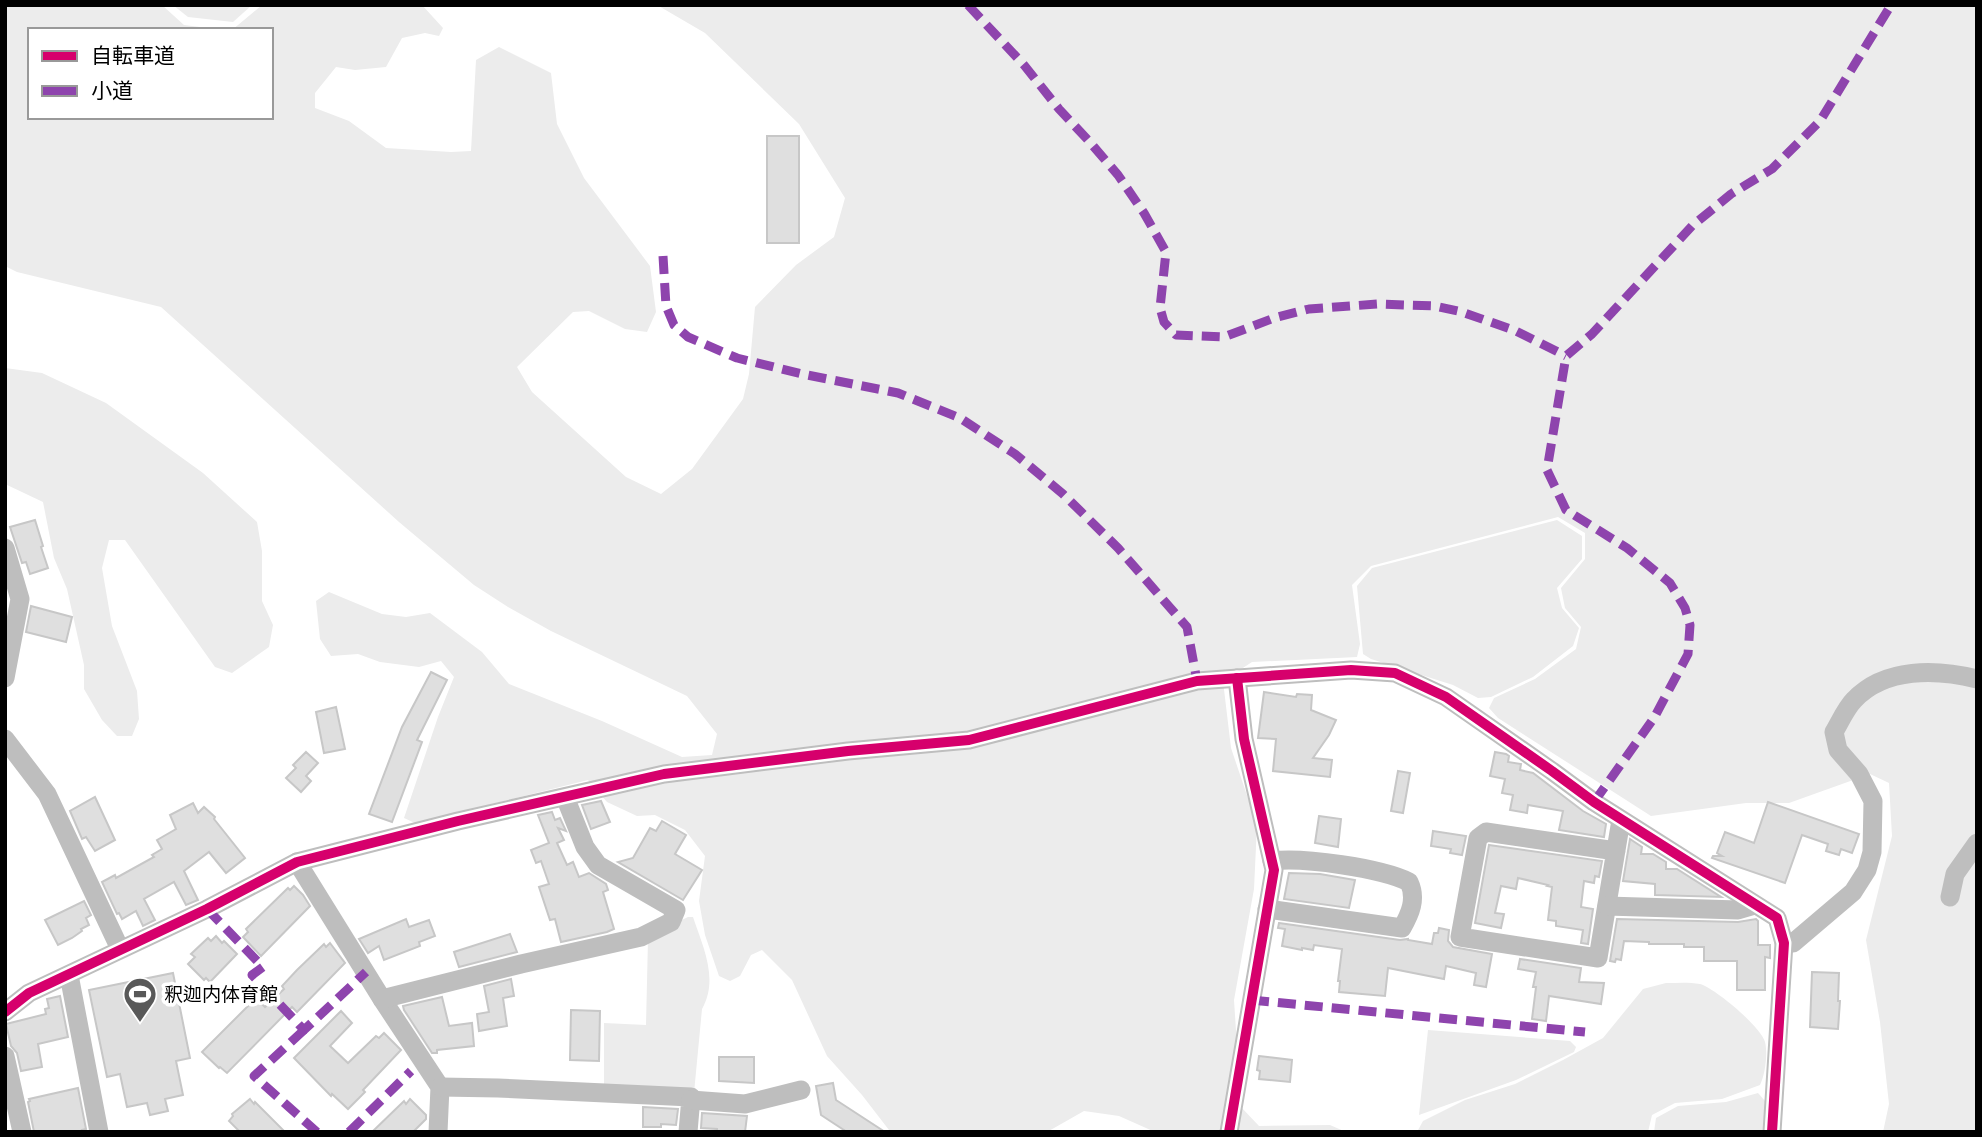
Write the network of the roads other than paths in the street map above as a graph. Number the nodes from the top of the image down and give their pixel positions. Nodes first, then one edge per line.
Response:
1 (5, 548) edge
2 (5, 678) edge
3 (1237, 678) junction
4 (1977, 679) edge
5 (5, 739) edge
6 (565, 797) junction
7 (1622, 820) junction
8 (1977, 843) edge
9 (1616, 850) junction
10 (1272, 861) junction
11 (297, 862) junction
12 (1950, 897) dead end
13 (1755, 905) junction
14 (1607, 906) junction
15 (1268, 909) junction
16 (1784, 943) junction
17 (120, 949) junction
18 (69, 975) junction
19 (382, 999) junction
20 (5, 1012) edge
21 (5, 1056) edge
22 (440, 1087) junction
23 (801, 1090) dead end
24 (691, 1100) junction
25 (22, 1132) edge
26 (99, 1132) edge
27 (439, 1132) edge
28 (688, 1132) edge
29 (1228, 1132) edge
30 (1772, 1132) edge

1 - 2 street
3 - 6 street
3 - 7 street
3 - 10 street
4 - 16 street
5 - 17 street
6 - 11 street
6 - 19 street
7 - 9 street
7 - 13 street
8 - 12 street
9 - 14 street
9 - 14 street
10 - 15 street
10 - 15 street
11 - 17 street
11 - 19 street
13 - 14 street
13 - 16 street
15 - 29 street
16 - 30 street
17 - 18 street
18 - 20 street
18 - 26 street
19 - 22 street
21 - 25 street
22 - 24 street
22 - 27 street
23 - 24 street
24 - 28 street

